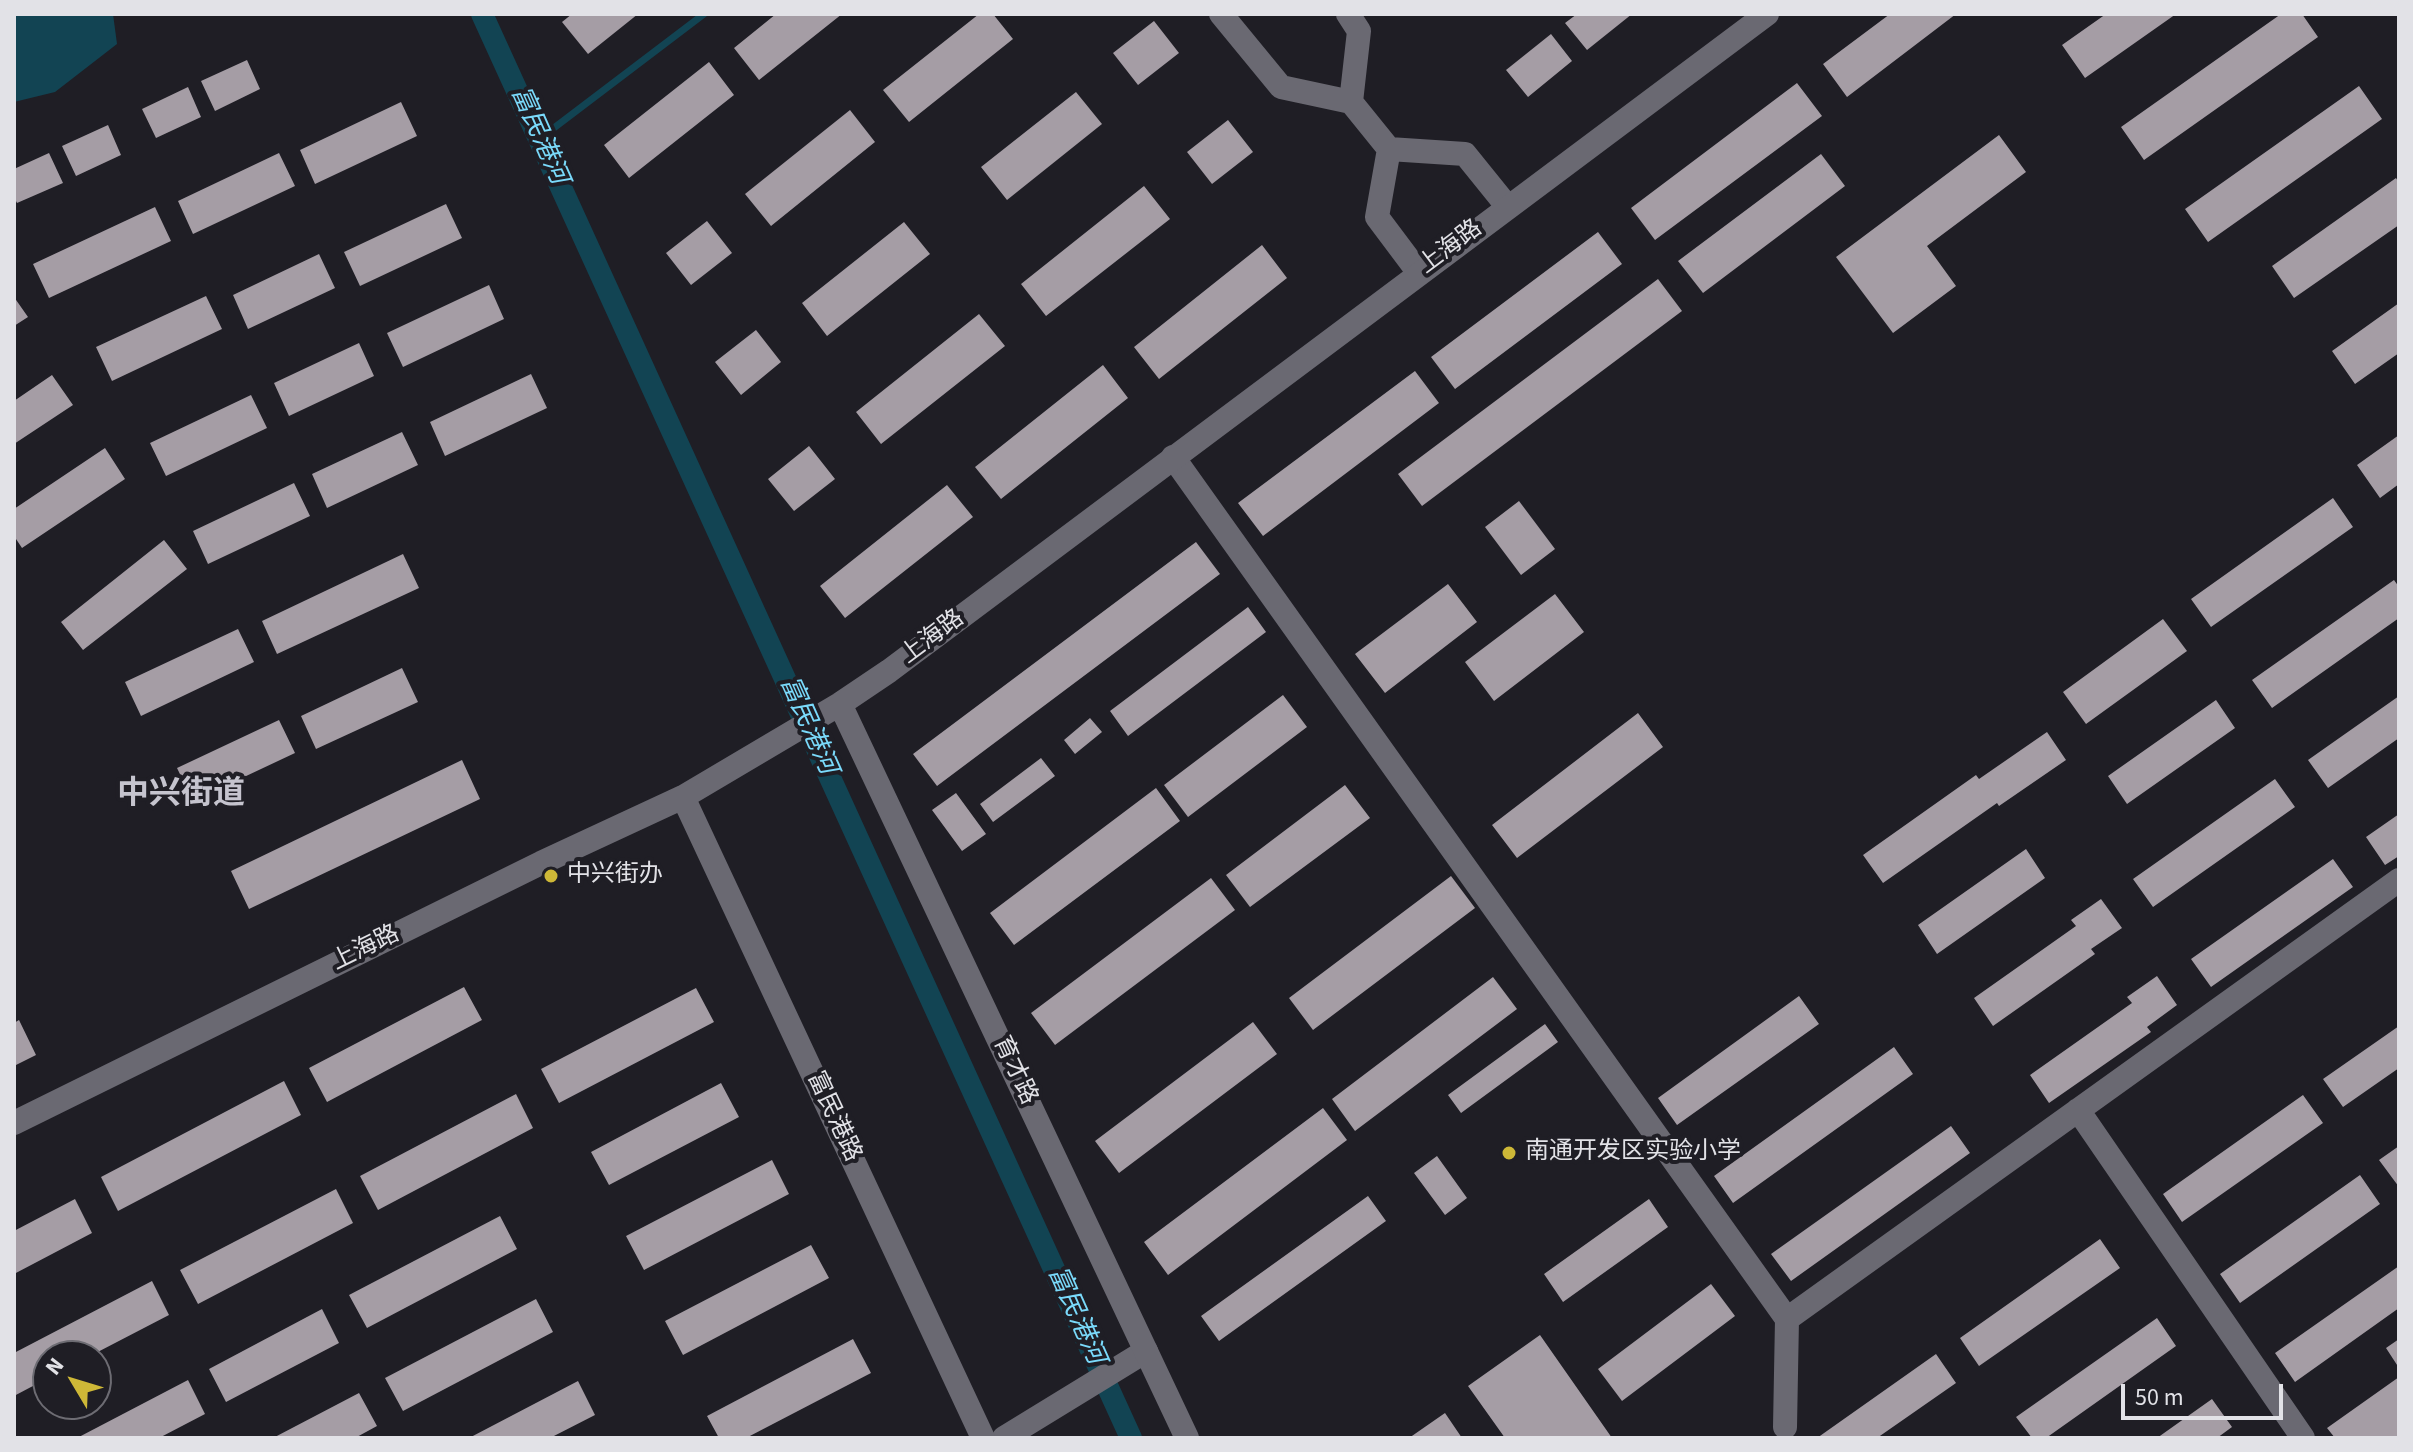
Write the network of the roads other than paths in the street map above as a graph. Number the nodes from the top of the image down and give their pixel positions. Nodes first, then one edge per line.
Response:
1 (1221, 14) edge
2 (1348, 14) edge
3 (1767, 14) edge
4 (1351, 102) junction
5 (1389, 149) junction
6 (1507, 206) junction
7 (1419, 273) junction
8 (1173, 457) junction
9 (839, 705) junction
10 (683, 797) junction
11 (2399, 880) edge
12 (2078, 1110) junction
13 (14, 1123) edge
14 (1787, 1319) junction
15 (1145, 1352) junction
16 (1785, 1427) dead end
17 (983, 1438) edge
18 (1004, 1438) edge
19 (1187, 1438) edge
20 (2303, 1438) edge

1 - 4 street
2 - 4 street
3 - 6 street, 上海路
4 - 5 street
5 - 6 street
5 - 7 street
6 - 7 street, 上海路
7 - 8 street, 上海路
8 - 9 street, 上海路
8 - 14 street
9 - 10 street, 上海路
9 - 15 street, 育才路
10 - 13 street, 上海路
10 - 17 street, 富民港路
11 - 12 street
12 - 14 street
12 - 20 street
14 - 16 street
15 - 18 street
15 - 19 street, 育才路

